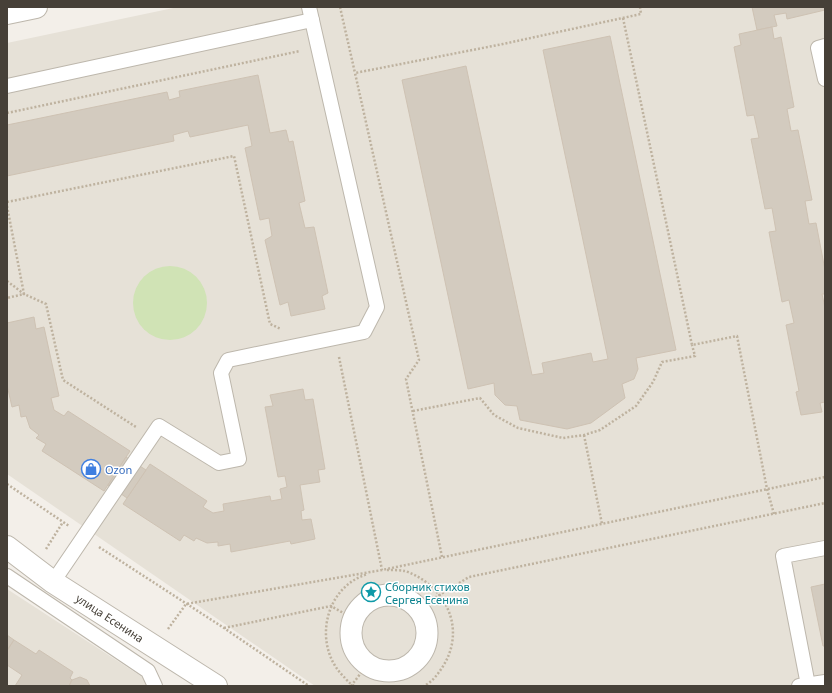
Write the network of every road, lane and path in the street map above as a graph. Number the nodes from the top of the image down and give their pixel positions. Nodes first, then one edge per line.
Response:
1 (36, 7) edge
2 (340, 7) edge
3 (640, 7) edge
4 (7, 13) edge
5 (310, 14) edge
6 (623, 18) junction
7 (825, 46) edge
8 (303, 50) dead end
9 (355, 73) junction
10 (825, 79) edge
11 (7, 86) edge
12 (7, 113) edge
13 (7, 202) edge
14 (7, 206) edge
15 (11, 227) junction
16 (7, 228) edge
17 (7, 298) edge
18 (288, 332) dead end
19 (692, 345) junction
20 (413, 411) junction
21 (584, 435) junction
22 (825, 477) edge
23 (7, 484) edge
24 (767, 489) junction
25 (825, 503) edge
26 (774, 514) junction
27 (602, 524) junction
28 (83, 536) junction
29 (7, 547) edge
30 (825, 548) edge
31 (442, 557) junction
32 (382, 570) junction
33 (7, 576) edge
34 (53, 582) junction
35 (440, 594) junction
36 (186, 604) junction
37 (331, 606) junction
38 (418, 608) junction
39 (354, 619) junction
40 (224, 628) junction
41 (155, 647) junction
42 (367, 665) junction
43 (825, 682) edge
44 (803, 685) edge
45 (155, 686) edge
46 (216, 686) edge
47 (309, 686) edge
48 (352, 686) edge
49 (424, 686) edge

1 - 4 street
2 - 9 path
3 - 6 path
5 - 11 lane
5 - 28 lane
6 - 9 path
6 - 19 path
7 - 10 lane
8 - 12 path
9 - 20 path
13 - 18 path
14 - 15 path
15 - 16 path
15 - 17 path
19 - 21 path
19 - 24 path
20 - 21 path
20 - 31 path
21 - 27 path
22 - 24 path
23 - 28 path
24 - 26 path
24 - 27 path
25 - 26 path
26 - 35 path
27 - 31 path
28 - 34 lane
28 - 36 path
29 - 34 street, улица Есенина
30 - 44 lane
31 - 32 path
32 - 35 path
32 - 36 path
32 - 37 path
33 - 45 lane
34 - 41 street, улица Есенина
35 - 38 path
35 - 49 path
36 - 40 path
36 - 41 path
37 - 39 path
37 - 40 path
37 - 48 path
38 - 39 street
38 - 42 street
39 - 42 street
40 - 47 path
41 - 46 street, улица Есенина
42 - 48 path
43 - 44 lane

